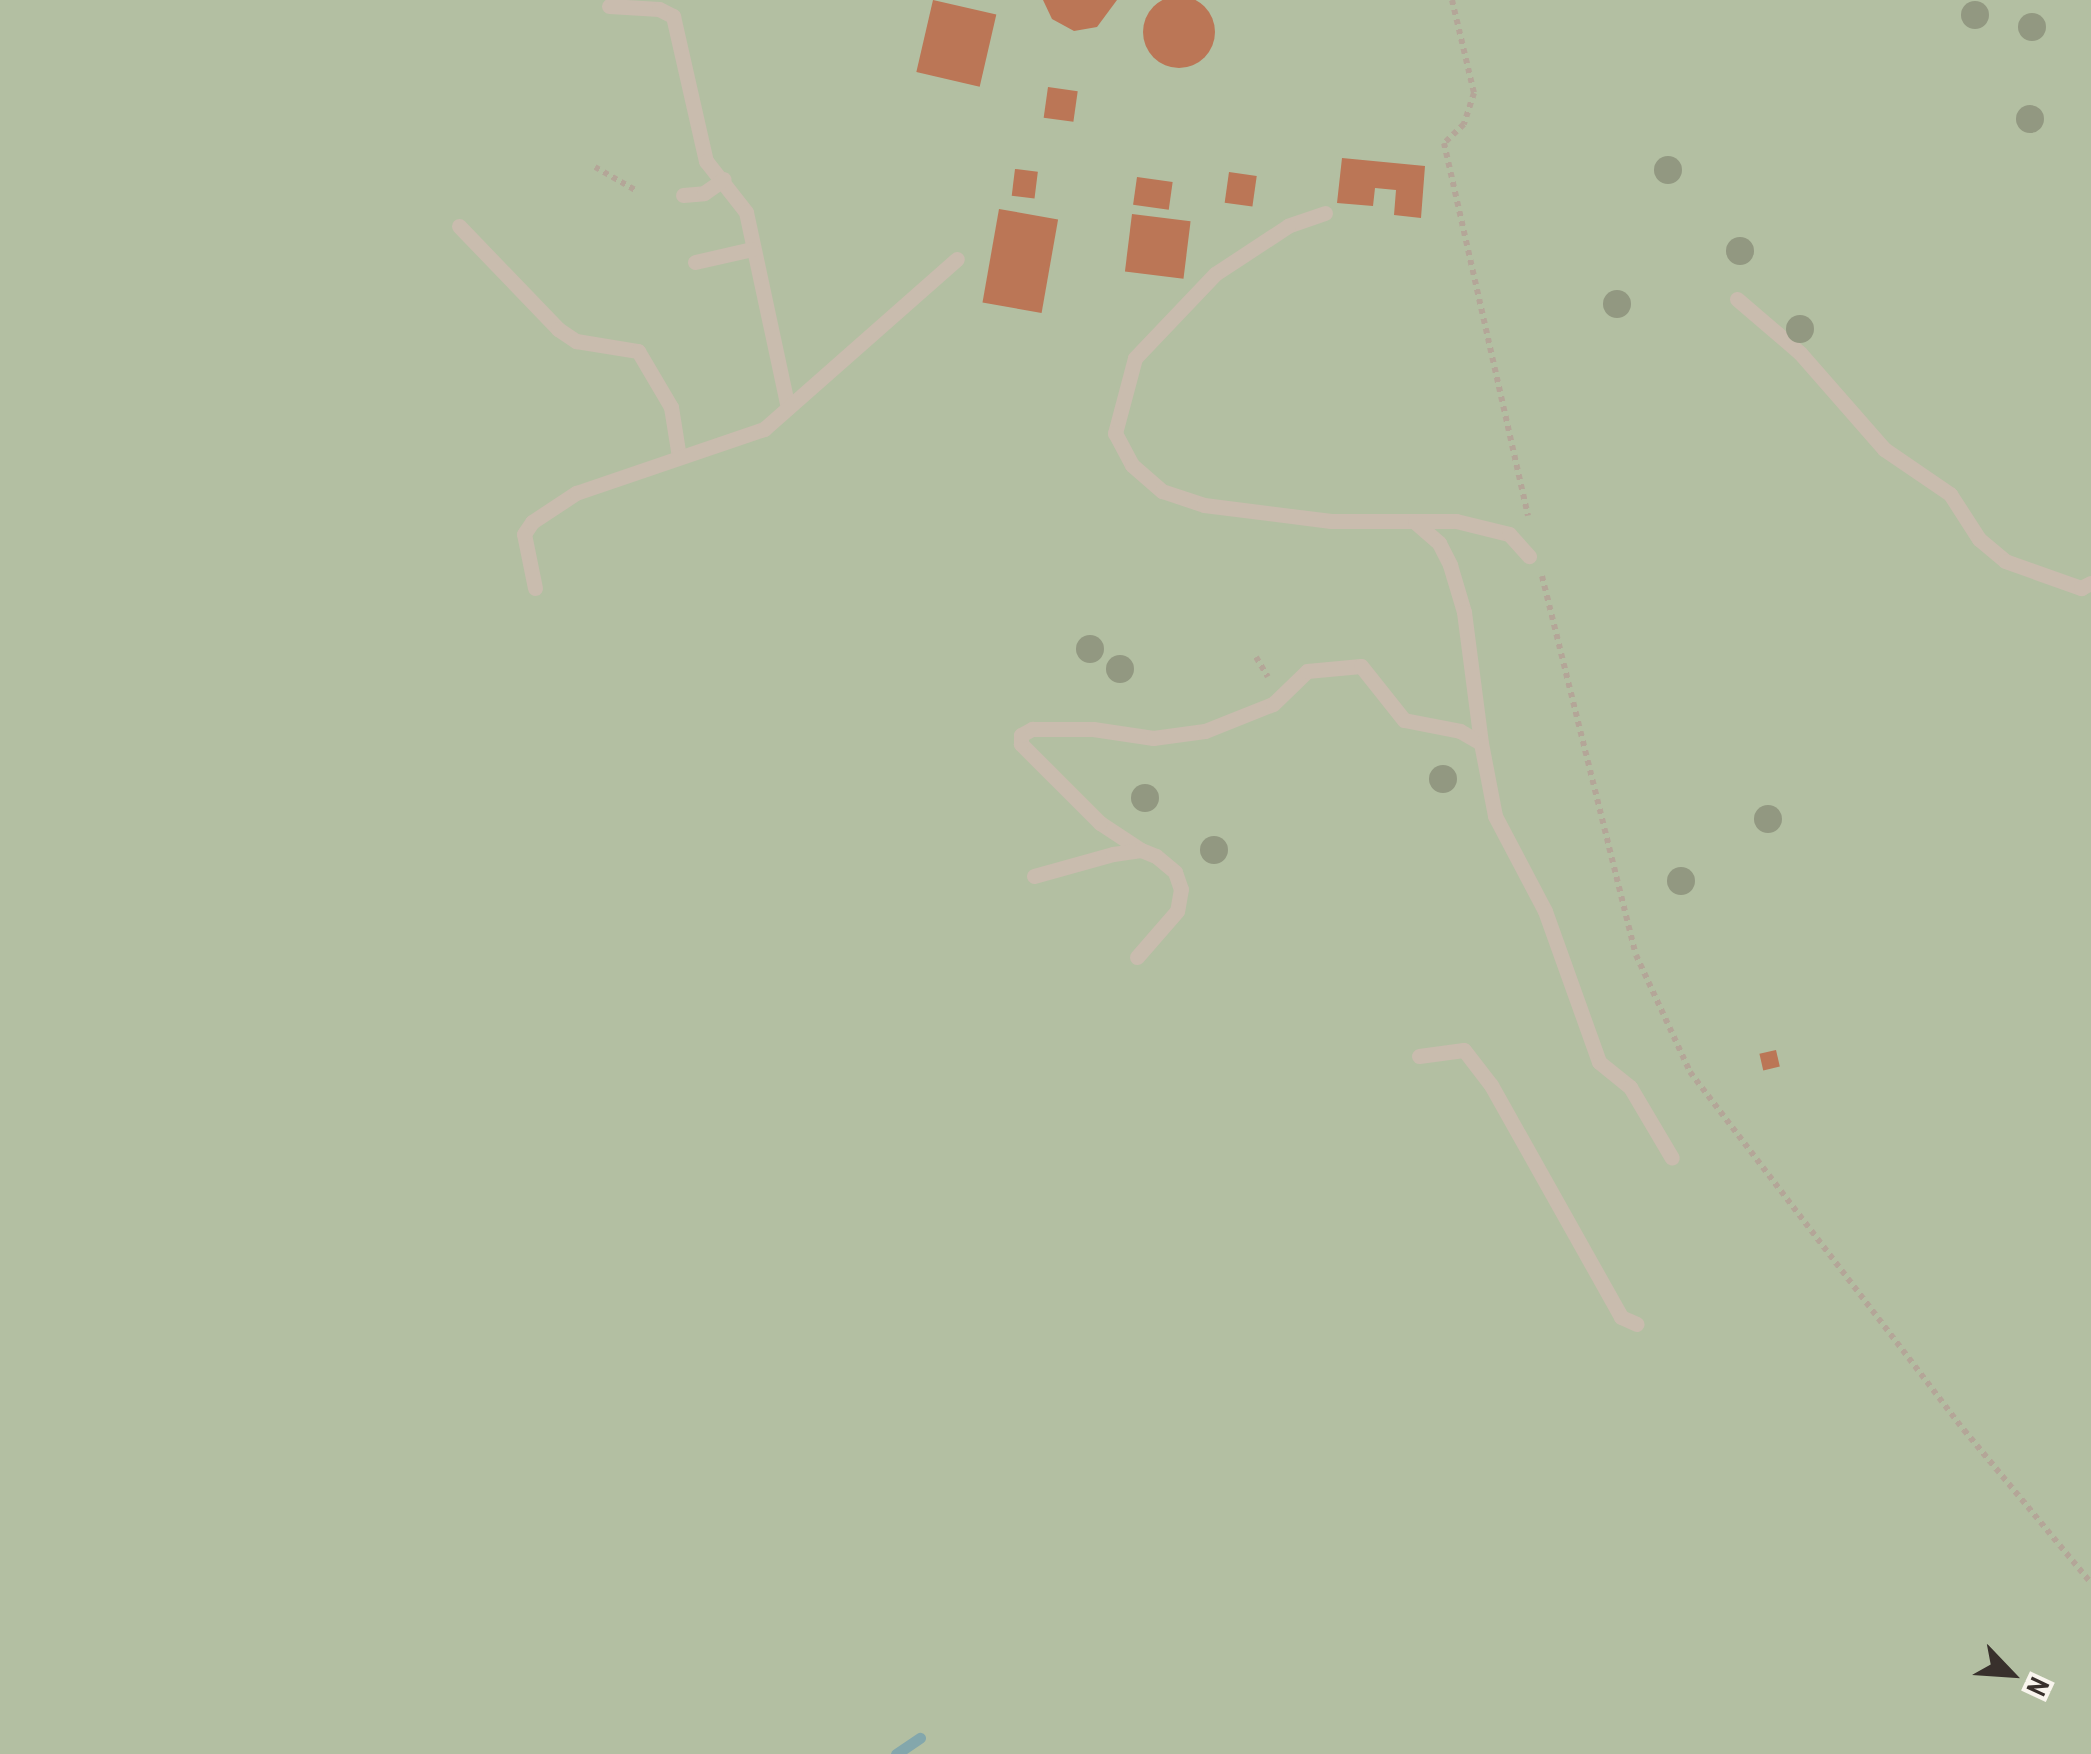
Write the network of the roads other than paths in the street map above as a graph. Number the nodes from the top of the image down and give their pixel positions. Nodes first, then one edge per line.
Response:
1 (609, 6) dead end
2 (724, 179) junction
3 (683, 195) dead end
4 (1324, 213) dead end
5 (460, 226) dead end
6 (752, 249) junction
7 (958, 259) dead end
8 (695, 262) dead end
9 (1737, 300) dead end
10 (788, 408) junction
11 (679, 457) junction
12 (1415, 522) junction
13 (1534, 562) road end
14 (2091, 584) edge
15 (534, 588) dead end
16 (1481, 743) junction
17 (1142, 850) junction
18 (1034, 876) dead end
19 (1137, 956) dead end
20 (1419, 1056) dead end
21 (1672, 1158) dead end
22 (1636, 1324) dead end

1 - 2 lane
2 - 3 lane
2 - 6 lane
4 - 12 lane
5 - 11 lane
6 - 8 lane
6 - 10 lane
7 - 10 lane
9 - 14 lane
10 - 11 lane
11 - 15 lane
12 - 13 lane
12 - 16 lane
16 - 17 lane
16 - 21 lane
17 - 18 lane
17 - 19 lane
20 - 22 lane

